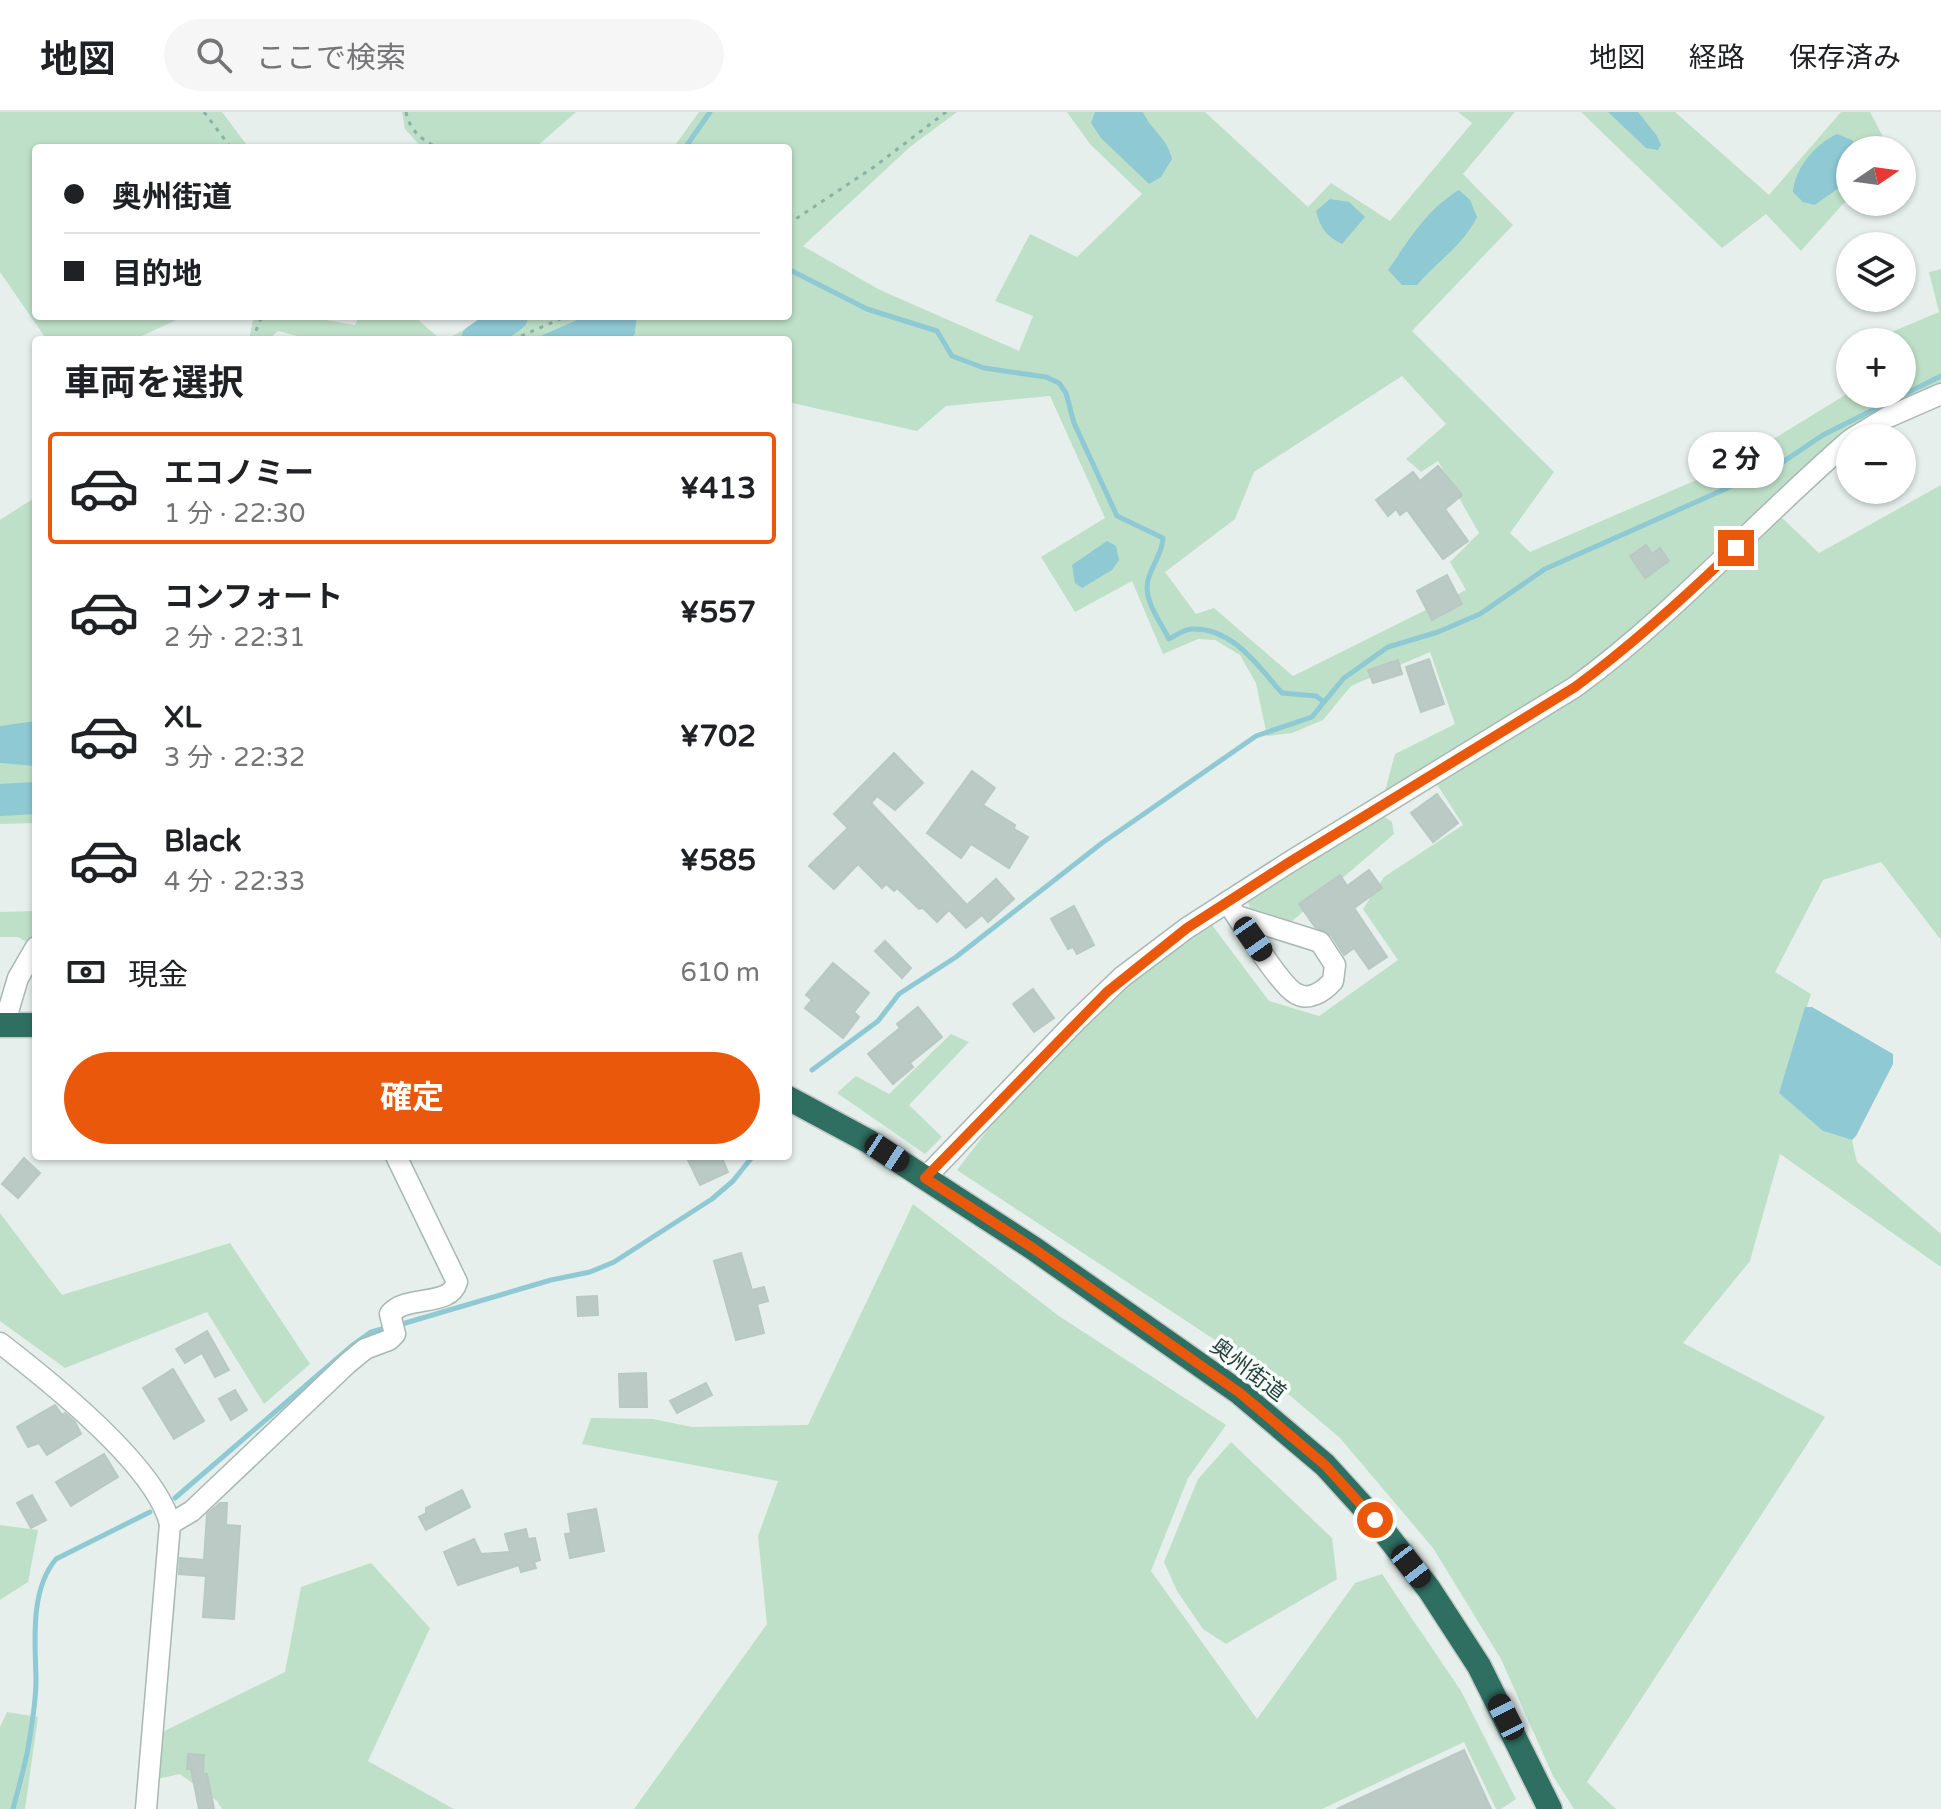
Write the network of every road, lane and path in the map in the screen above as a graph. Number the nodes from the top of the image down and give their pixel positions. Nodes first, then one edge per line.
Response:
1 (204, 112) edge
2 (406, 112) edge
3 (946, 112) edge
4 (228, 144) edge
5 (431, 144) edge
6 (792, 221) edge
7 (558, 320) edge
8 (521, 336) edge
9 (1941, 394) edge
10 (1876, 424) edge
11 (1836, 453) edge
12 (1232, 909) junction
13 (32, 955) edge
14 (32, 983) edge
15 (14, 991) junction
16 (2, 1025) edge
17 (32, 1025) edge
18 (792, 1100) edge
19 (398, 1160) edge
20 (925, 1178) junction
21 (0, 1343) edge
22 (170, 1524) junction
23 (146, 1809) edge
24 (1550, 1809) edge

1 - 4 path
2 - 5 path
3 - 6 path
7 - 8 path
9 - 10 street
11 - 12 street
12 - 12 street
12 - 20 street
13 - 15 street
14 - 15 street
15 - 16 street
16 - 17 highway
18 - 20 highway, 奥州街道
19 - 22 street
20 - 24 highway, 奥州街道
21 - 22 street
22 - 23 street

